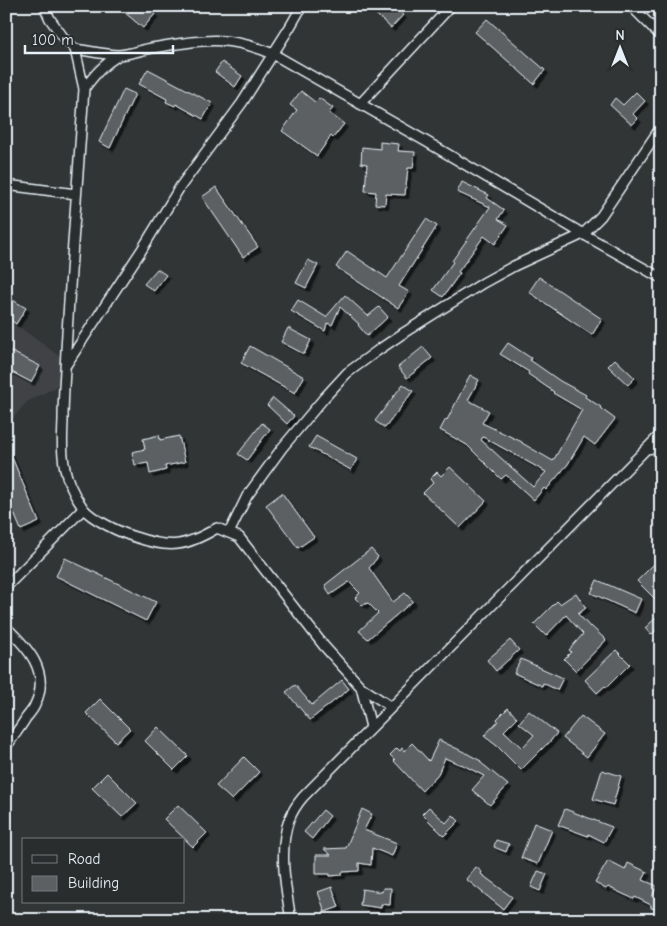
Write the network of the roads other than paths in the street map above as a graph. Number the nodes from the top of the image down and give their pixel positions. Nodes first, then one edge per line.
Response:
1 (44, 6) edge
2 (302, 6) edge
3 (450, 6) edge
4 (631, 6) edge
5 (661, 36) edge
6 (75, 49) junction
7 (273, 54) junction
8 (119, 55) junction
9 (84, 89) junction
10 (360, 104) junction
11 (661, 127) edge
12 (6, 185) edge
13 (76, 194) junction
14 (583, 234) junction
15 (661, 278) edge
16 (65, 366) junction
17 (661, 434) edge
18 (661, 448) edge
19 (646, 449) junction
20 (83, 509) junction
21 (229, 533) junction
22 (6, 587) edge
23 (6, 626) edge
24 (361, 687) junction
25 (391, 707) junction
26 (371, 727) junction
27 (6, 747) edge
28 (291, 920) edge

1 - 6 street
2 - 7 street
3 - 10 street
4 - 5 street
6 - 8 street
6 - 9 street
7 - 8 street
7 - 10 street
7 - 16 street
8 - 9 street
9 - 13 street
10 - 14 street
11 - 14 street
12 - 13 street
13 - 16 street
14 - 15 street
14 - 21 street
16 - 20 street
17 - 19 street
18 - 19 street
19 - 25 street
20 - 21 street
20 - 22 street
21 - 24 street
23 - 27 street
24 - 25 street
24 - 26 street
25 - 26 street
26 - 28 street

